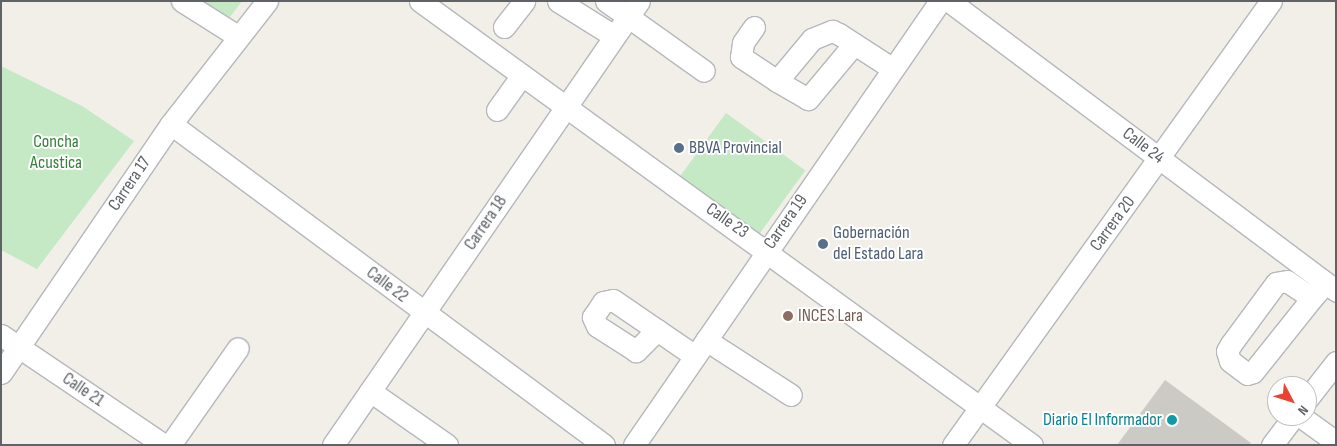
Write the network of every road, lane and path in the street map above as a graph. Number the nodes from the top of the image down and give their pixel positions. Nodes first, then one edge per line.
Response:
1 (182, 1) edge
2 (267, 1) edge
3 (420, 1) edge
4 (524, 1) edge
5 (558, 1) edge
6 (606, 1) edge
7 (940, 1) edge
8 (949, 1) edge
9 (1271, 1) edge
10 (633, 10) edge
11 (754, 27) dead end
12 (504, 28) dead end
13 (614, 36) junction
14 (239, 37) junction
15 (854, 44) junction
16 (893, 68) junction
17 (704, 71) dead end
18 (522, 75) junction
19 (777, 81) junction
20 (566, 107) junction
21 (498, 110) dead end
22 (171, 124) junction
23 (1160, 159) junction
24 (767, 250) junction
25 (1324, 291) edge
26 (425, 313) junction
27 (657, 330) dead end
28 (1, 336) edge
29 (20, 347) junction
30 (238, 348) dead end
31 (700, 348) junction
32 (1336, 362) edge
33 (1, 373) edge
34 (1317, 386) edge
35 (370, 391) junction
36 (792, 395) dead end
37 (980, 406) junction
38 (1286, 426) edge
39 (1314, 426) edge
40 (1336, 442) edge
41 (164, 445) edge
42 (170, 445) edge
43 (333, 445) edge
44 (447, 445) edge
45 (604, 445) edge
46 (634, 445) edge
47 (953, 445) edge
48 (1032, 445) edge
49 (1272, 445) edge

1 - 14 street
2 - 14 street, Carrera 17
3 - 18 street, Calle 23
4 - 12 street
5 - 13 street
6 - 10 street
7 - 16 street, Carrera 19
8 - 23 street, Calle 24
9 - 23 street, Carrera 20
10 - 13 street, Carrera 18
10 - 17 street
11 - 19 street
13 - 20 street, Carrera 18
14 - 22 street, Carrera 17
15 - 16 street
15 - 19 street
15 - 19 street
16 - 24 street, Carrera 19
18 - 20 street, Calle 23
18 - 21 street
20 - 24 street, Calle 23
20 - 26 street, Carrera 18
22 - 26 street, Calle 22
22 - 29 street, Carrera 17
23 - 25 street, Calle 24
23 - 37 street, Carrera 20
24 - 31 street, Carrera 19
24 - 37 street, Calle 23
26 - 35 street, Carrera 18
26 - 45 street, Calle 22
27 - 31 street
28 - 29 street, Calle 21
29 - 33 street, Carrera 17
29 - 41 street, Calle 21
30 - 42 street
31 - 36 street
31 - 46 street, Carrera 19
32 - 34 street
35 - 43 street, Carrera 18
35 - 44 street
37 - 47 street, Carrera 20
37 - 48 street, Calle 23
38 - 49 street
39 - 40 street

